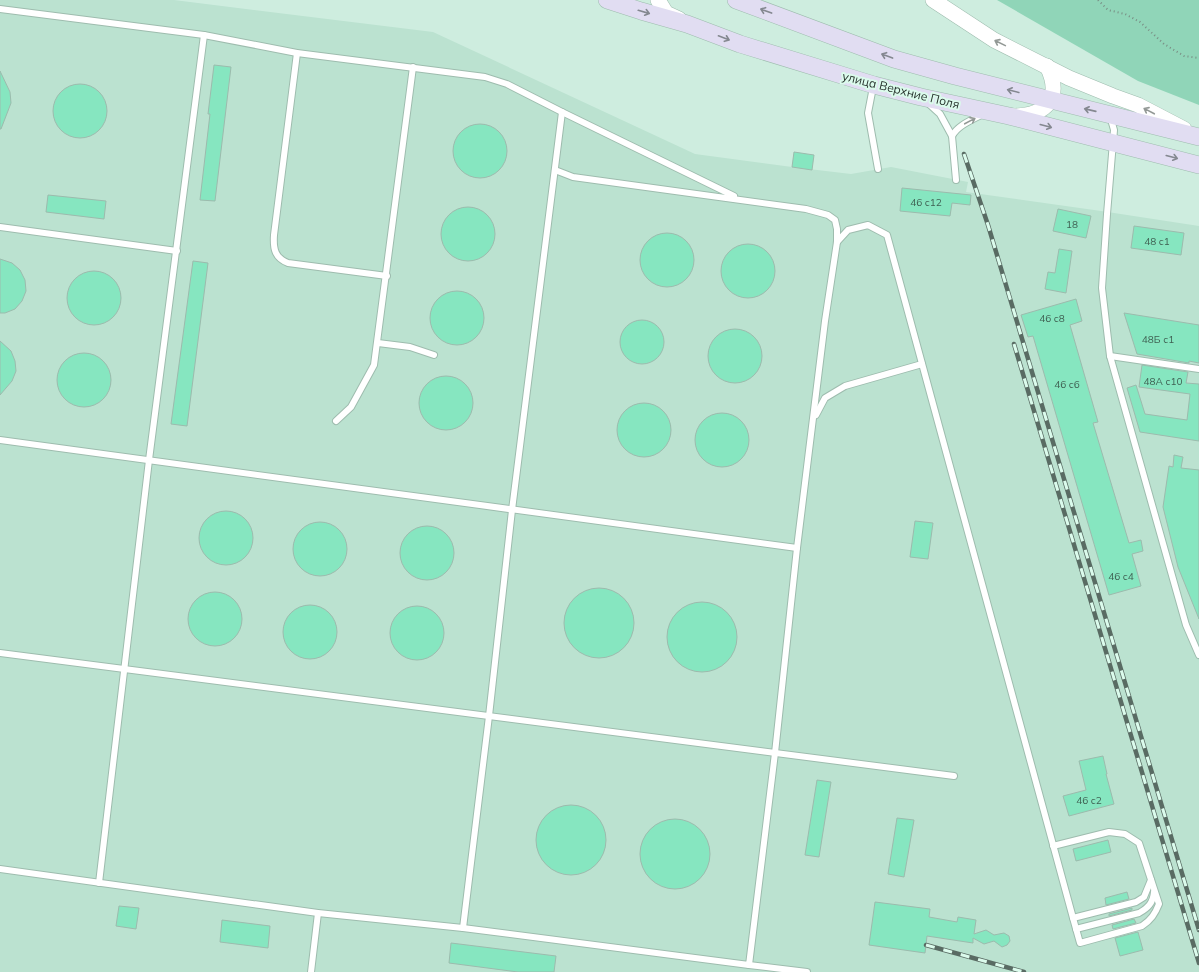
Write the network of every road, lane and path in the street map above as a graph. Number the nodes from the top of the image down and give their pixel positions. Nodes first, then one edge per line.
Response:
1 (607, 0) edge
2 (658, 0) edge
3 (736, 0) edge
4 (933, 0) edge
5 (1098, 0) edge
6 (0, 9) edge
7 (687, 24) junction
8 (204, 35) junction
9 (297, 53) junction
10 (1199, 58) edge
11 (1048, 66) junction
12 (413, 67) junction
13 (874, 85) junction
14 (921, 97) junction
15 (1050, 100) junction
16 (562, 112) junction
17 (992, 112) junction
18 (1110, 115) junction
19 (1008, 116) junction
20 (952, 136) junction
21 (1197, 136) edge
22 (1113, 144) junction
23 (1199, 164) edge
24 (878, 169) dead end
25 (555, 170) junction
26 (956, 180) dead end
27 (740, 199) junction
28 (0, 227) edge
29 (837, 242) junction
30 (177, 251) junction
31 (387, 276) junction
32 (378, 343) junction
33 (434, 355) dead end
34 (1110, 356) junction
35 (922, 364) junction
36 (1199, 369) edge
37 (814, 418) junction
38 (336, 421) dead end
39 (0, 440) edge
40 (149, 460) junction
41 (512, 510) junction
42 (797, 548) junction
43 (0, 653) edge
44 (1199, 655) edge
45 (125, 669) junction
46 (489, 716) junction
47 (775, 753) junction
48 (954, 776) dead end
49 (1053, 846) junction
50 (0, 869) edge
51 (1151, 880) junction
52 (99, 883) junction
53 (1155, 891) junction
54 (318, 913) junction
55 (1073, 918) junction
56 (463, 928) junction
57 (1076, 929) junction
58 (749, 965) junction
59 (311, 972) edge
60 (807, 972) edge

1 -> 7 main road, улица Верхние Поля
2 - 7 street
15 -> 3 main road
11 -> 4 street
5 - 10 path
6 - 8 lane
7 -> 13 main road, улица Верхние Поля
8 - 9 lane
8 - 30 lane
9 - 12 lane
9 - 31 lane
11 - 15 street
21 -> 11 street
12 - 16 lane
12 - 31 lane
13 - 14 main road, улица Верхние Поля
13 - 24 lane
14 - 17 main road, улица Верхние Поля
14 - 20 lane
18 -> 15 main road
15 - 19 street
16 - 25 lane
16 - 27 lane
17 - 19 main road, улица Верхние Поля
20 -> 17 lane
18 - 21 main road
18 - 22 lane
19 -> 22 main road, улица Верхние Поля
20 - 26 lane
22 -> 23 main road, улица Верхние Поля
22 - 34 lane
25 - 27 lane
25 - 41 lane
27 - 29 lane
28 - 30 lane
29 - 35 lane
29 - 37 lane
30 - 40 lane
31 - 32 lane
32 - 33 lane
32 - 38 lane
34 - 36 lane
34 - 44 lane
35 - 37 lane
35 - 49 lane
37 - 42 lane
39 - 40 lane
40 - 41 lane
40 - 45 lane
41 - 42 lane
41 - 46 lane
42 - 47 lane
43 - 45 lane
45 - 46 lane
45 - 52 lane
46 - 47 lane
46 - 56 lane
47 - 48 lane
47 - 58 lane
49 - 51 lane
49 - 55 lane
50 - 52 lane
51 - 53 lane
51 - 55 lane
52 - 54 lane
53 - 57 lane
53 - 57 lane
54 - 56 lane
54 - 59 lane
55 - 57 lane
56 - 58 lane
58 - 60 lane

